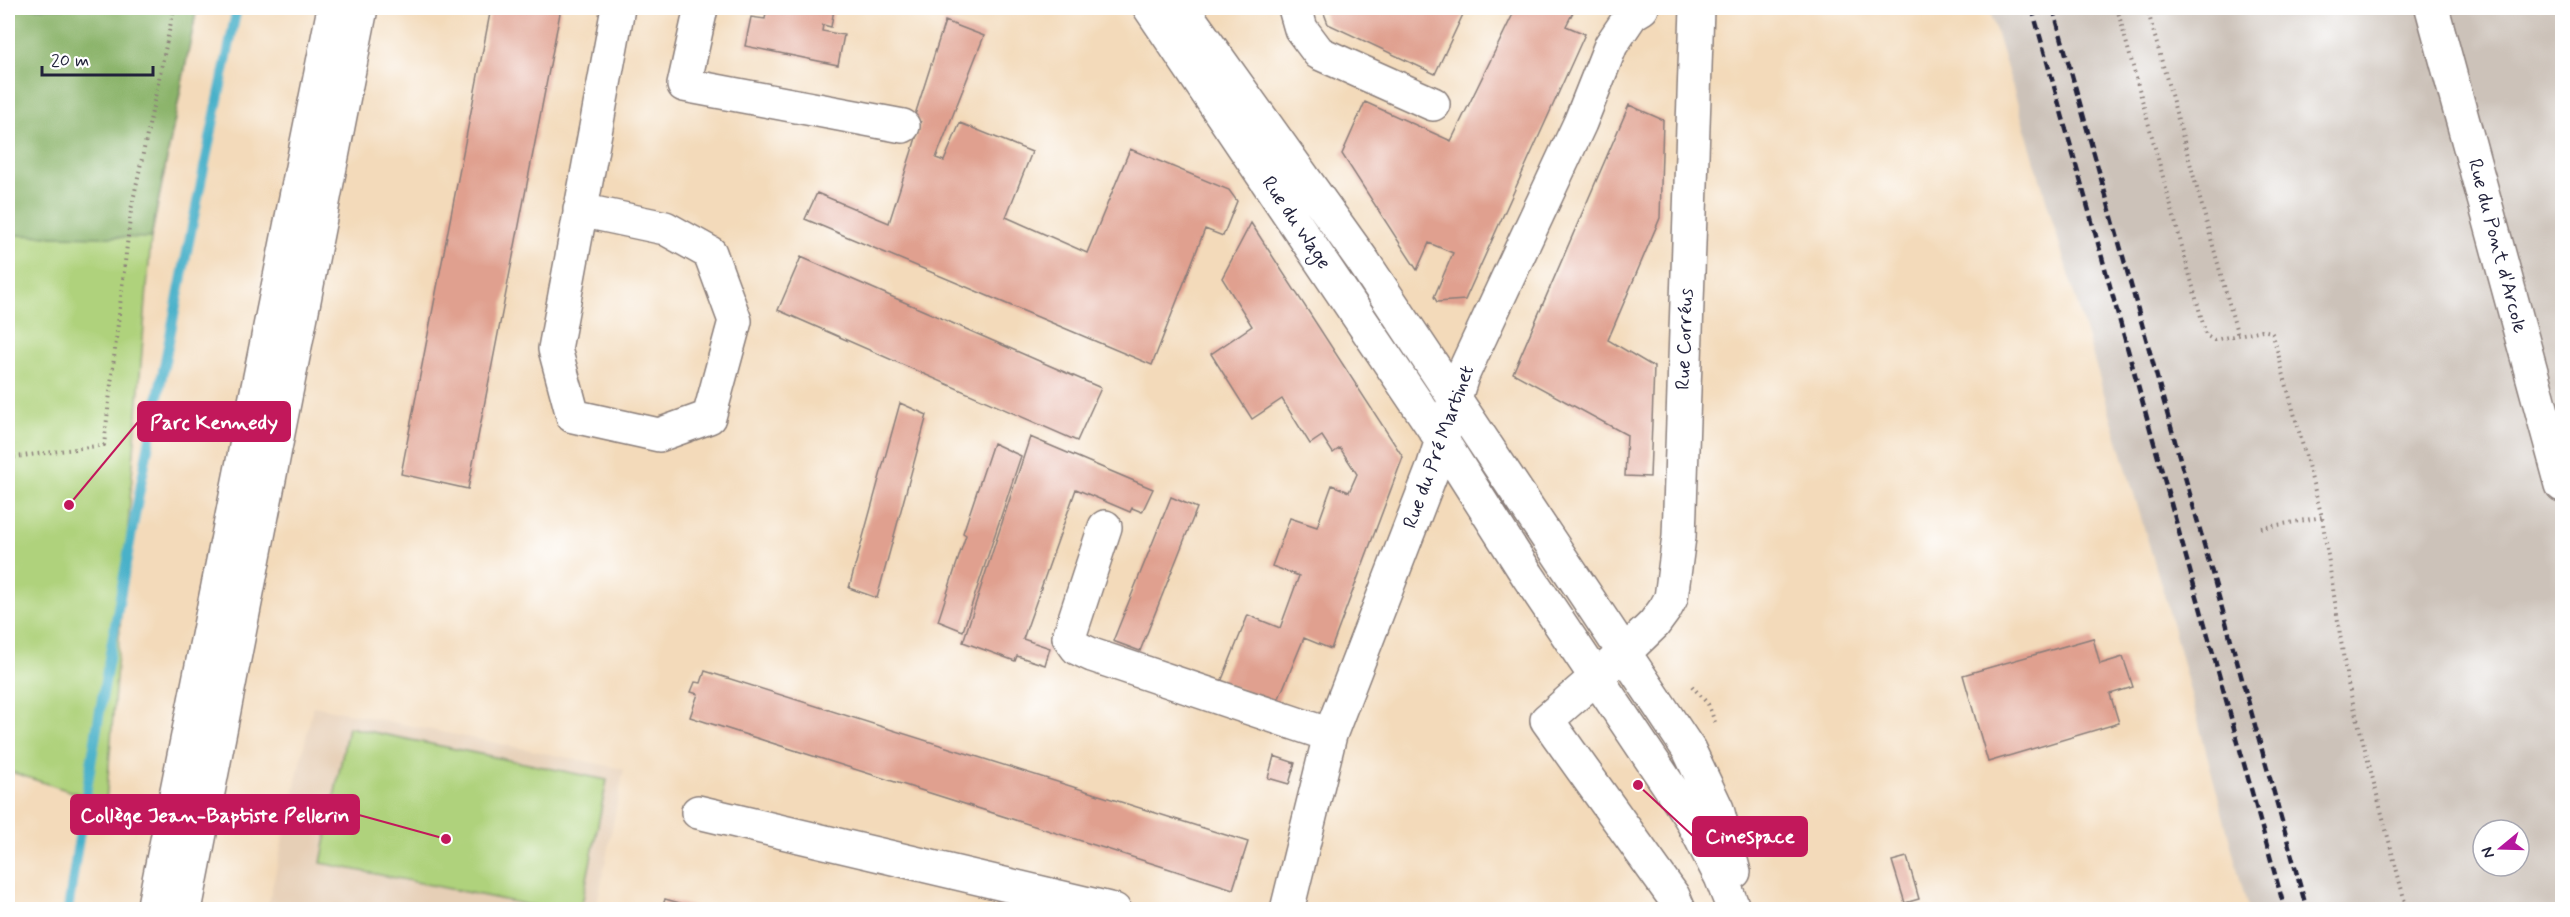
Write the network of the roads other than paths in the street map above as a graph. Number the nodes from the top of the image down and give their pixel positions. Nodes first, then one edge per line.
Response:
1 (334, 8) edge
2 (361, 8) edge
3 (618, 8) edge
4 (701, 8) edge
5 (1150, 8) edge
6 (1182, 8) edge
7 (1295, 8) edge
8 (1642, 8) edge
9 (1697, 8) edge
10 (2432, 8) edge
11 (1433, 104) dead end
12 (903, 126) dead end
13 (580, 210) junction
14 (1454, 399) junction
15 (1441, 439) junction
16 (2562, 485) edge
17 (1105, 527) dead end
18 (1624, 653) junction
19 (1597, 677) junction
20 (1330, 735) junction
21 (698, 812) dead end
22 (153, 909) edge
23 (185, 909) edge
24 (1114, 909) edge
25 (1287, 909) edge
26 (1679, 909) edge
27 (1734, 909) edge
28 (1740, 909) edge

1 - 22 street
2 - 23 street
3 - 13 street
4 - 12 street
5 - 15 street, Rue du Wage
6 - 14 street, Rue du Wage
7 - 11 street
8 - 14 street, Rue du Pré Martinet
9 - 18 street, Rue Corréus
10 - 16 street, Rue du Pont d'Arcole
13 - 13 street
14 - 15 street, Rue du Pré Martinet
14 - 18 street
15 - 19 street
15 - 20 street, Rue du Pré Martinet
17 - 20 street
18 - 19 street, Rue Corréus
18 - 28 street
19 - 26 street, Rue Corréus
19 - 27 street
20 - 25 street, Rue du Pré Martinet
21 - 24 street

